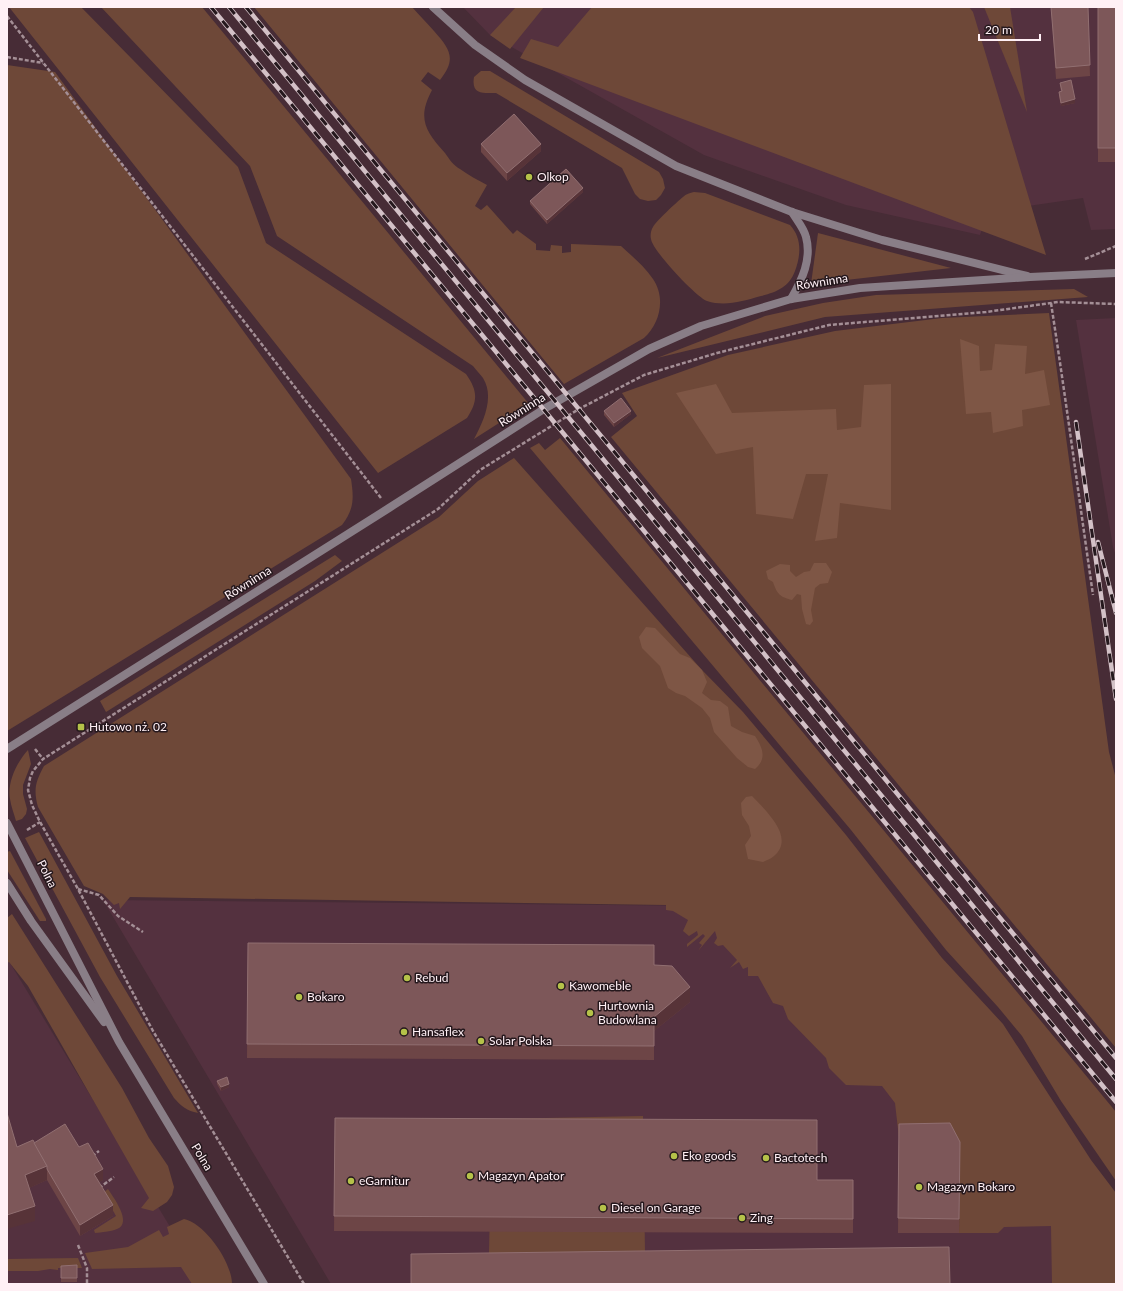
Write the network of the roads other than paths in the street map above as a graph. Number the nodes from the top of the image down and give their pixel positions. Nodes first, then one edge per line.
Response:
1 (433, 7) edge
2 (792, 212) junction
3 (1116, 273) edge
4 (1030, 277) junction
5 (792, 299) junction
6 (7, 749) edge
7 (7, 823) edge
8 (7, 884) edge
9 (120, 1042) junction
10 (264, 1284) edge

1 - 2 street
2 - 4 street
2 - 5 street
3 - 4 street, Równinna
4 - 5 street, Równinna
5 - 6 street, Równinna
7 - 9 street, Polna
8 - 9 street, Polna
9 - 10 street, Polna

